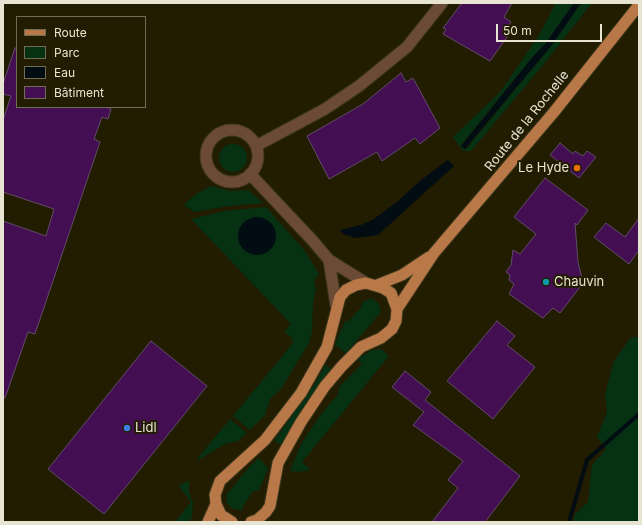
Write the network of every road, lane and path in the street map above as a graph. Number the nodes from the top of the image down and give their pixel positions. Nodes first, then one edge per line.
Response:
1 (442, 3) edge
2 (639, 5) edge
3 (256, 146) junction
4 (250, 174) junction
5 (434, 253) junction
6 (329, 260) junction
7 (371, 284) junction
8 (336, 305) junction
9 (397, 309) junction
10 (216, 504) junction
11 (208, 522) edge
12 (232, 522) edge
13 (251, 522) edge

1 - 3 street
2 - 5 main road, Route de la Rochelle
3 - 4 street
3 - 4 street
4 - 6 street
5 - 7 main road, Route de la Rochelle
5 - 9 main road, Route de la Rochelle
6 - 7 street
6 - 8 street
7 - 8 main road, Route de la Rochelle
7 - 9 main road
8 - 10 main road, Route de la Rochelle
9 - 13 main road, Route de la Rochelle
10 - 11 main road, Route de la Rochelle
10 - 12 main road

